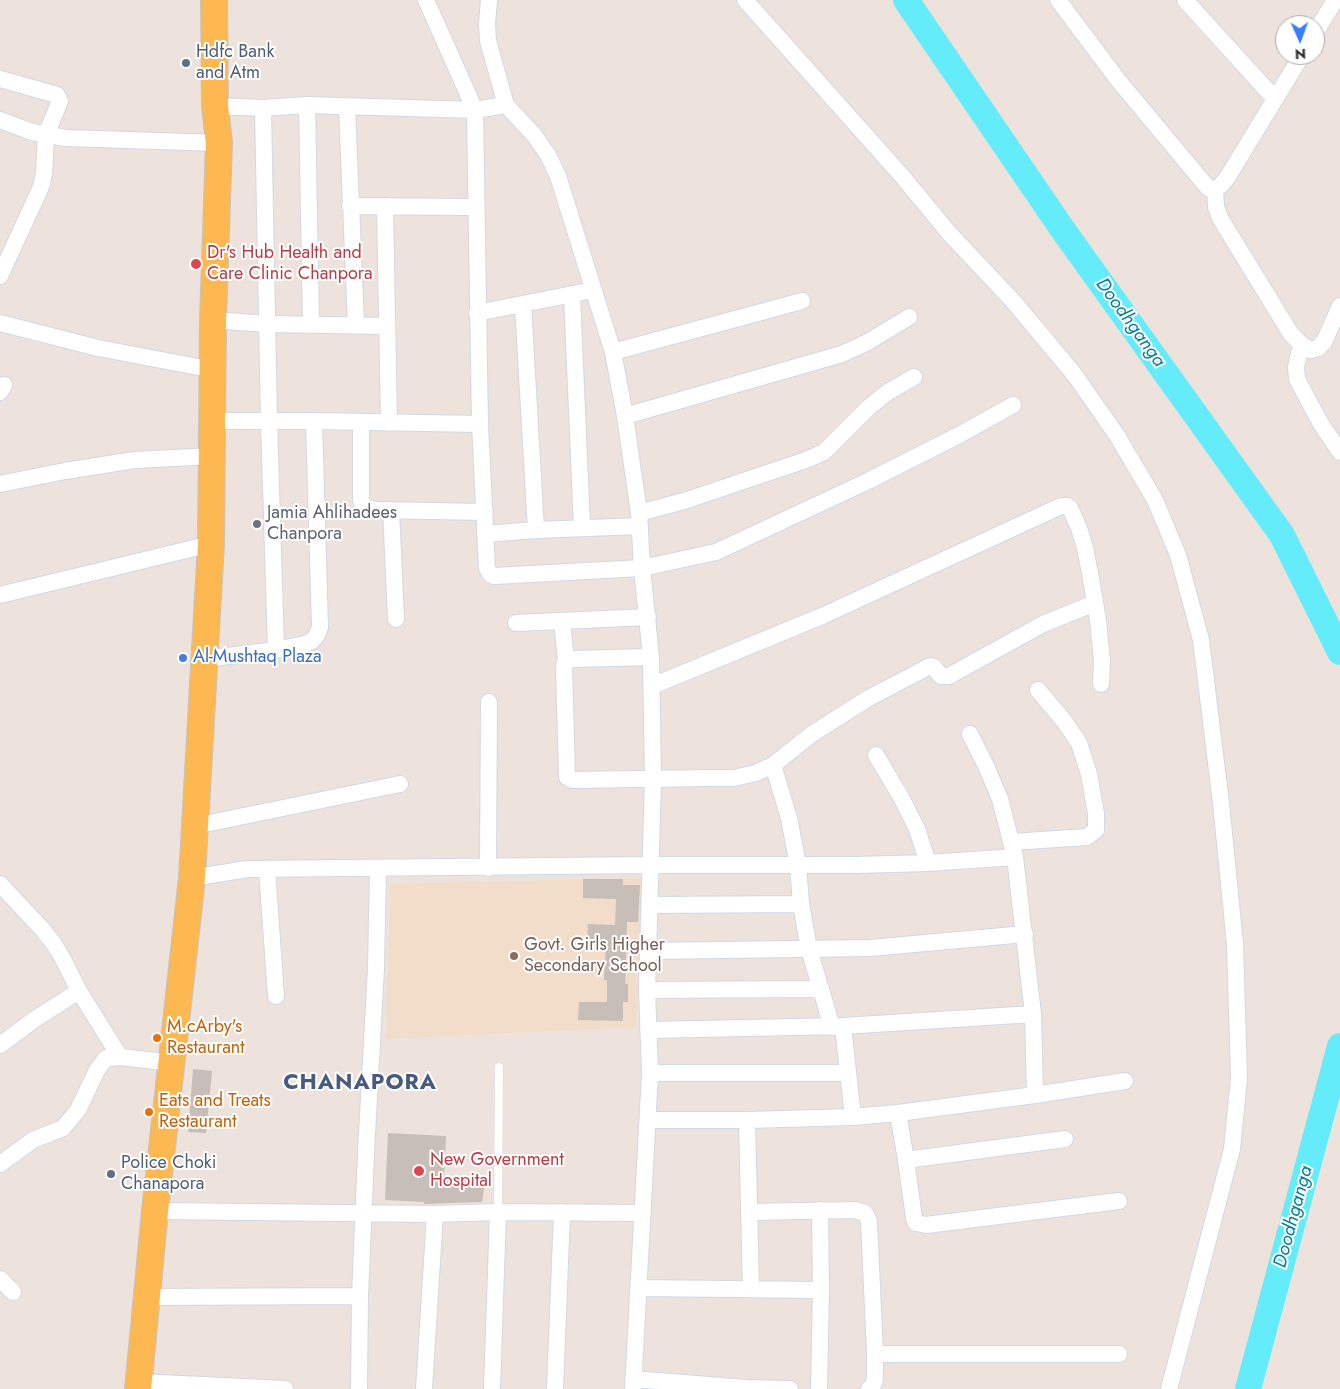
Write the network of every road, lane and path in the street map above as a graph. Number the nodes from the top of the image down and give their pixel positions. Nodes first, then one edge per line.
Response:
1 (214, 0) edge
2 (426, 0) edge
3 (489, 0) edge
4 (744, 0) edge
5 (1185, 0) edge
6 (1062, 1) edge
7 (1296, 65) edge
8 (0, 79) edge
9 (1275, 99) junction
10 (506, 104) junction
11 (307, 105) junction
12 (215, 106) junction
13 (347, 107) junction
14 (263, 108) junction
15 (475, 110) junction
16 (0, 120) edge
17 (46, 135) junction
18 (218, 143) junction
19 (1215, 188) junction
20 (350, 206) junction
21 (385, 206) junction
22 (475, 207) junction
23 (0, 276) edge
24 (592, 289) junction
25 (572, 294) junction
26 (802, 301) dead end
27 (523, 305) junction
28 (1340, 306) edge
29 (477, 313) junction
30 (909, 317) dead end
31 (213, 320) junction
32 (0, 323) edge
33 (266, 324) junction
34 (311, 324) junction
35 (356, 325) junction
36 (386, 326) junction
37 (1303, 346) junction
38 (613, 352) junction
39 (214, 370) junction
40 (914, 377) dead end
41 (1012, 405) dead end
42 (625, 416) junction
43 (314, 420) junction
44 (213, 421) junction
45 (269, 421) junction
46 (361, 422) junction
47 (389, 423) junction
48 (480, 424) junction
49 (1340, 452) edge
50 (213, 456) junction
51 (0, 484) edge
52 (391, 510) junction
53 (485, 512) junction
54 (640, 520) junction
55 (582, 528) junction
56 (536, 530) junction
57 (485, 534) junction
58 (211, 544) junction
59 (642, 568) junction
60 (0, 595) edge
61 (1095, 603) junction
62 (648, 617) junction
63 (396, 619) dead end
64 (562, 621) junction
65 (516, 623) dead end
66 (276, 650) junction
67 (651, 657) junction
68 (204, 659) junction
69 (566, 661) junction
70 (1101, 684) dead end
71 (652, 686) junction
72 (1038, 690) dead end
73 (489, 702) dead end
74 (970, 734) dead end
75 (876, 756) dead end
76 (773, 765) junction
77 (653, 779) junction
78 (400, 784) dead end
79 (195, 826) junction
80 (1013, 850) junction
81 (928, 863) junction
82 (651, 865) junction
83 (798, 865) junction
84 (378, 868) junction
85 (488, 868) junction
86 (267, 869) junction
87 (192, 878) junction
88 (0, 884) edge
89 (801, 904) junction
90 (650, 905) junction
91 (1025, 934) junction
92 (809, 949) junction
93 (649, 950) junction
94 (821, 989) junction
95 (647, 990) junction
96 (79, 991) junction
97 (276, 996) dead end
98 (1033, 1014) junction
99 (838, 1027) junction
100 (648, 1030) junction
101 (0, 1045) edge
102 (120, 1057) junction
103 (173, 1063) junction
104 (498, 1067) dead end
105 (848, 1072) junction
106 (650, 1073) junction
107 (1125, 1081) dead end
108 (1035, 1095) junction
109 (898, 1113) junction
110 (853, 1117) junction
111 (649, 1120) junction
112 (747, 1120) junction
113 (1065, 1139) dead end
114 (906, 1160) junction
115 (0, 1164) edge
116 (1119, 1201) dead end
117 (820, 1210) junction
118 (155, 1211) junction
119 (498, 1212) junction
120 (562, 1212) junction
121 (643, 1212) junction
122 (750, 1212) junction
123 (364, 1213) junction
124 (435, 1214) junction
125 (0, 1279) edge
126 (639, 1288) junction
127 (752, 1289) junction
128 (821, 1290) junction
129 (13, 1292) dead end
130 (360, 1296) junction
131 (147, 1297) junction
132 (876, 1354) junction
133 (1119, 1354) dead end
134 (633, 1384) edge
135 (139, 1386) edge
136 (746, 1388) edge
137 (285, 1389) edge
138 (359, 1389) edge
139 (424, 1389) edge
140 (492, 1389) edge
141 (555, 1389) edge
142 (790, 1389) edge
143 (819, 1389) edge
144 (869, 1389) edge
145 (1169, 1389) edge

1 - 12 main road
2 - 15 street
3 - 10 street
4 - 145 street
5 - 9 street
6 - 19 street
7 - 9 street
8 - 17 street
9 - 19 street
10 - 15 street
10 - 24 street
11 - 13 street
11 - 14 street
11 - 34 street
12 - 14 street
12 - 18 main road
13 - 15 street
13 - 20 street
14 - 33 street
15 - 22 street
16 - 17 street
17 - 18 street
17 - 23 street
18 - 31 main road
19 - 37 street
20 - 21 street
20 - 35 street
21 - 22 street
21 - 36 street
22 - 29 street
24 - 25 street
24 - 38 street
25 - 27 street
25 - 55 street
26 - 38 street
27 - 29 street
27 - 56 street
28 - 37 street
29 - 48 street
30 - 42 street
31 - 33 street
31 - 39 main road
32 - 39 street
33 - 34 street
33 - 45 street
34 - 35 street
35 - 36 street
36 - 47 street
37 - 49 street
38 - 42 street
39 - 44 main road
40 - 54 street
41 - 59 street
42 - 54 street
43 - 45 street
43 - 46 street
43 - 66 street
44 - 45 street
44 - 50 main road
45 - 66 street
46 - 47 street
46 - 52 street
47 - 48 street
48 - 53 street
50 - 51 street
50 - 58 main road
52 - 53 street
52 - 63 street
53 - 57 street
54 - 55 street
54 - 59 street
55 - 56 street
56 - 57 street
57 - 59 street
58 - 60 street
58 - 68 main road
59 - 62 street
61 - 70 street
61 - 71 street
61 - 76 street
62 - 64 street
62 - 67 street
64 - 65 street
64 - 69 street
66 - 68 street
67 - 69 street
67 - 71 street
68 - 79 main road
69 - 77 street
71 - 77 street
72 - 80 street
73 - 85 street
74 - 80 street
75 - 81 street
76 - 77 street
76 - 83 street
77 - 82 street
78 - 79 street
79 - 87 main road
80 - 81 street
80 - 91 street
81 - 83 street
82 - 83 street
82 - 85 street
82 - 90 street
83 - 89 street
84 - 85 street
84 - 86 street
84 - 123 street
86 - 87 street
86 - 97 street
87 - 103 main road
88 - 96 street
89 - 90 street
89 - 92 street
90 - 93 street
91 - 92 street
91 - 98 street
92 - 93 street
92 - 94 street
93 - 95 street
94 - 95 street
94 - 99 street
95 - 100 street
96 - 101 street
96 - 102 street
98 - 99 street
98 - 108 street
99 - 100 street
99 - 105 street
100 - 106 street
102 - 103 street
102 - 115 street
103 - 118 main road
104 - 119 lane
105 - 106 street
105 - 110 street
106 - 111 street
107 - 108 street
108 - 109 street
109 - 110 street
109 - 114 street
110 - 112 street
111 - 112 street
111 - 121 street
112 - 122 street
113 - 114 street
114 - 116 street
117 - 122 street
117 - 128 street
117 - 132 street
118 - 123 street
118 - 131 main road
119 - 120 street
119 - 124 street
119 - 140 street
120 - 121 street
120 - 141 street
121 - 126 street
122 - 127 street
123 - 124 street
123 - 130 street
124 - 139 street
125 - 129 street
126 - 127 street
126 - 134 street
127 - 128 street
128 - 143 street
130 - 131 street
130 - 138 street
131 - 135 main road
132 - 133 street
132 - 144 street
134 - 136 street
135 - 137 street
136 - 142 street

